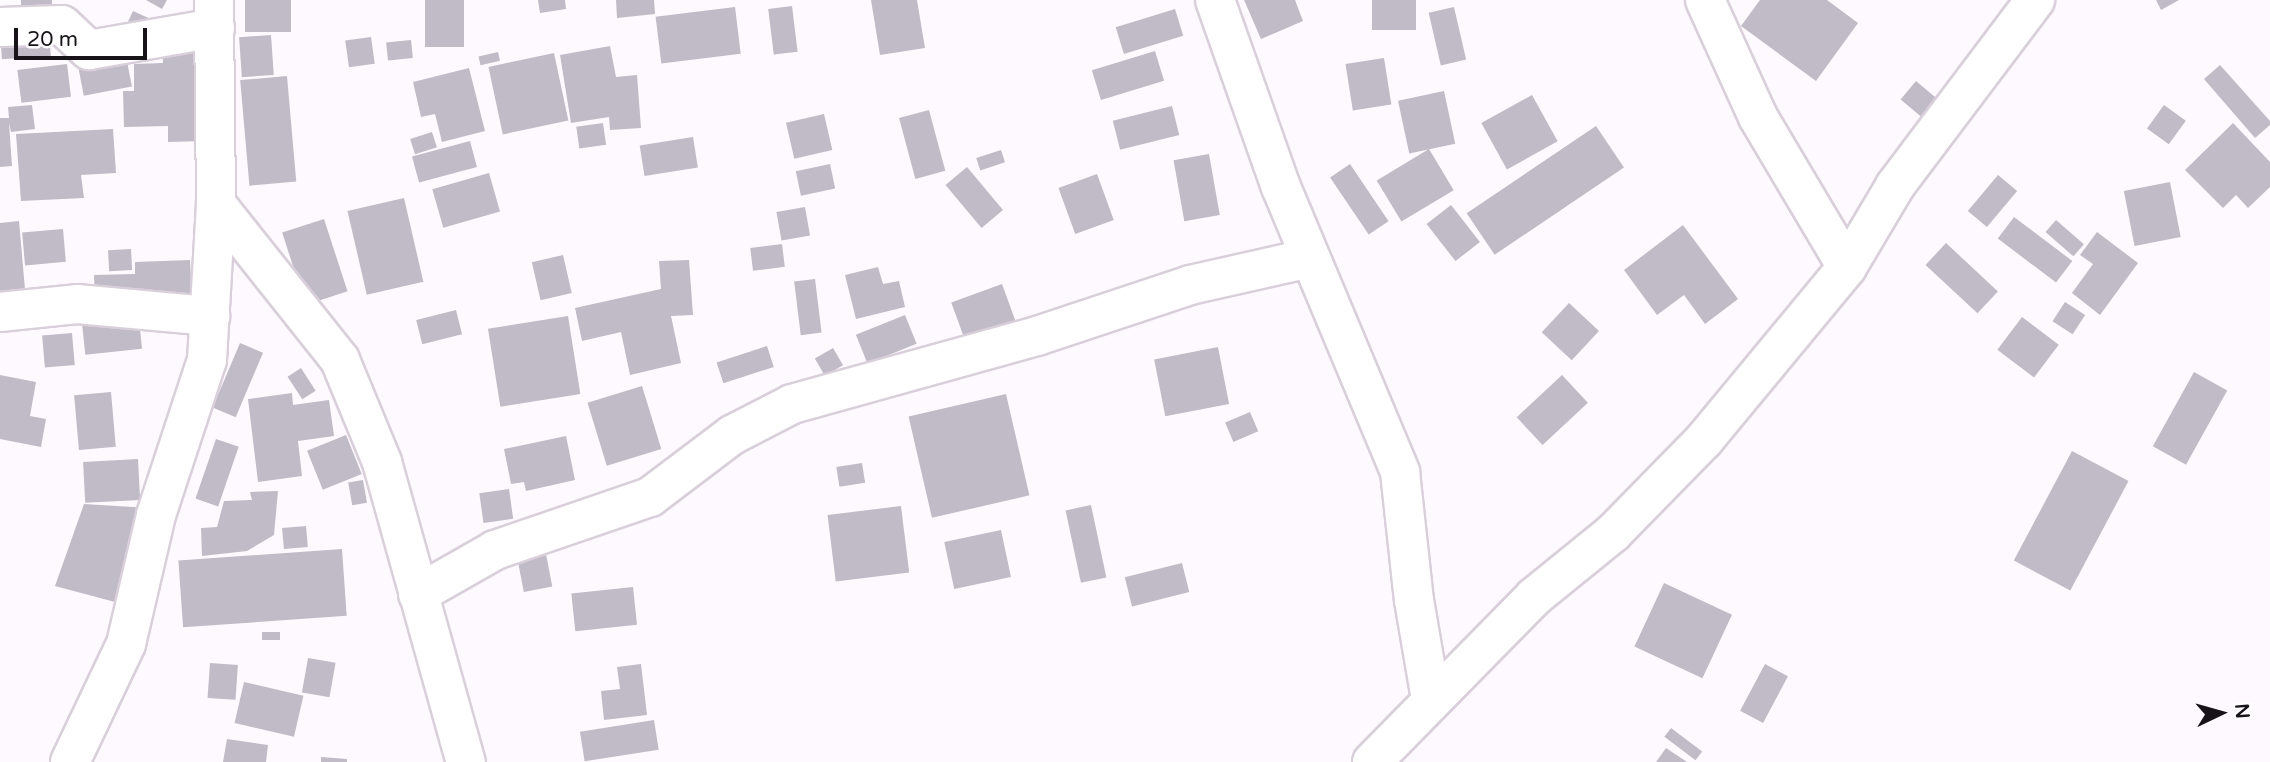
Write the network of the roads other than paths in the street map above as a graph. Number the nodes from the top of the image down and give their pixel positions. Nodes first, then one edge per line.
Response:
1 (1215, 0) edge
2 (1705, 0) edge
3 (2035, 0) edge
4 (214, 14) edge
5 (0, 27) edge
6 (216, 204) junction
7 (1310, 258) junction
8 (1847, 267) junction
9 (0, 312) edge
10 (210, 316) junction
11 (418, 594) junction
12 (1431, 699) junction
13 (70, 762) edge
14 (466, 762) edge
15 (1372, 762) edge

1 - 7 street
2 - 8 street
3 - 8 street
4 - 5 street
4 - 6 street
6 - 10 street
6 - 11 street
7 - 11 street
7 - 12 street
8 - 12 street
9 - 10 street
10 - 13 street
11 - 14 street
12 - 15 street

